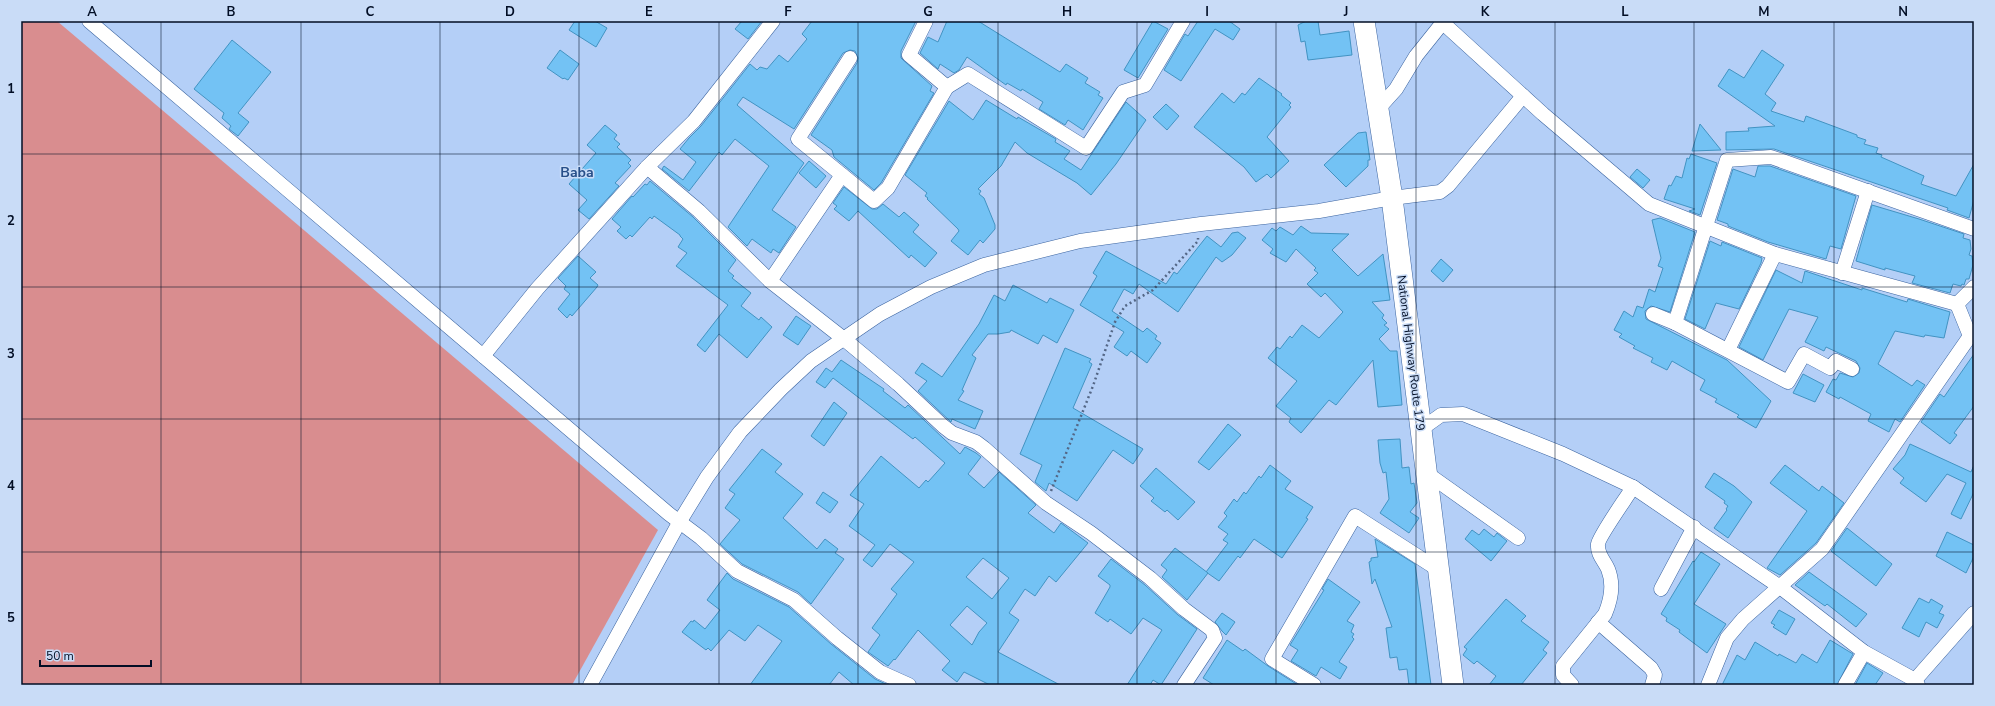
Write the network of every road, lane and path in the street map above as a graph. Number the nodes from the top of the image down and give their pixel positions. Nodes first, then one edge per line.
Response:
1 (89, 21) edge
2 (773, 21) edge
3 (926, 21) edge
4 (1183, 21) edge
5 (1364, 21) edge
6 (1444, 22) edge
7 (850, 58) dead end
8 (947, 87) junction
9 (1523, 96) junction
10 (1378, 109) junction
11 (647, 166) junction
12 (842, 175) junction
13 (1868, 191) junction
14 (1392, 198) junction
15 (1201, 224) junction
16 (1705, 227) junction
17 (1974, 229) edge
18 (1775, 254) junction
19 (1842, 273) junction
20 (770, 280) junction
21 (1974, 287) edge
22 (1957, 304) junction
23 (1653, 314) dead end
24 (1675, 323) junction
25 (844, 339) junction
26 (1728, 350) junction
27 (483, 356) junction
28 (1852, 369) dead end
29 (1420, 430) junction
30 (1425, 472) junction
31 (1633, 487) junction
32 (1046, 503) junction
33 (680, 521) junction
34 (1694, 528) junction
35 (1518, 538) dead end
36 (1439, 570) junction
37 (1780, 587) junction
38 (1661, 589) dead end
39 (1974, 613) edge
40 (1598, 622) junction
41 (1864, 652) junction
42 (1916, 682) edge
43 (590, 685) edge
44 (909, 685) edge
45 (1184, 685) edge
46 (1314, 685) edge
47 (1453, 685) edge
48 (1572, 685) edge
49 (1652, 685) edge
50 (1708, 685) edge
51 (1845, 685) edge

1 - 27 street
2 - 11 street
3 - 8 street
4 - 8 street
5 - 10 highway, National Highway Route 179
6 - 9 street
6 - 10 street
7 - 12 street
8 - 12 street
9 - 14 street
9 - 16 street
10 - 14 highway, National Highway Route 179
11 - 20 street
11 - 27 street
12 - 20 street
13 - 16 street
13 - 17 street
13 - 19 street
14 - 15 street
14 - 29 highway, National Highway Route 179
15 - 25 street
15 - 32 path
16 - 18 street
16 - 24 street
18 - 19 street
18 - 26 street
19 - 22 street
20 - 25 street
21 - 22 street
22 - 37 street
23 - 24 street
24 - 26 street
25 - 32 street
25 - 33 street
26 - 28 street
27 - 33 street
29 - 30 highway, National Highway Route 179
29 - 31 street
30 - 35 street
30 - 36 highway, National Highway Route 179
31 - 34 street
31 - 40 street
32 - 45 street
33 - 43 street
33 - 44 street
34 - 37 street
34 - 38 street
36 - 46 street
36 - 47 highway, National Highway Route 179
37 - 41 street
37 - 50 street
39 - 42 street
40 - 48 street
40 - 49 street
41 - 42 street
41 - 51 street

